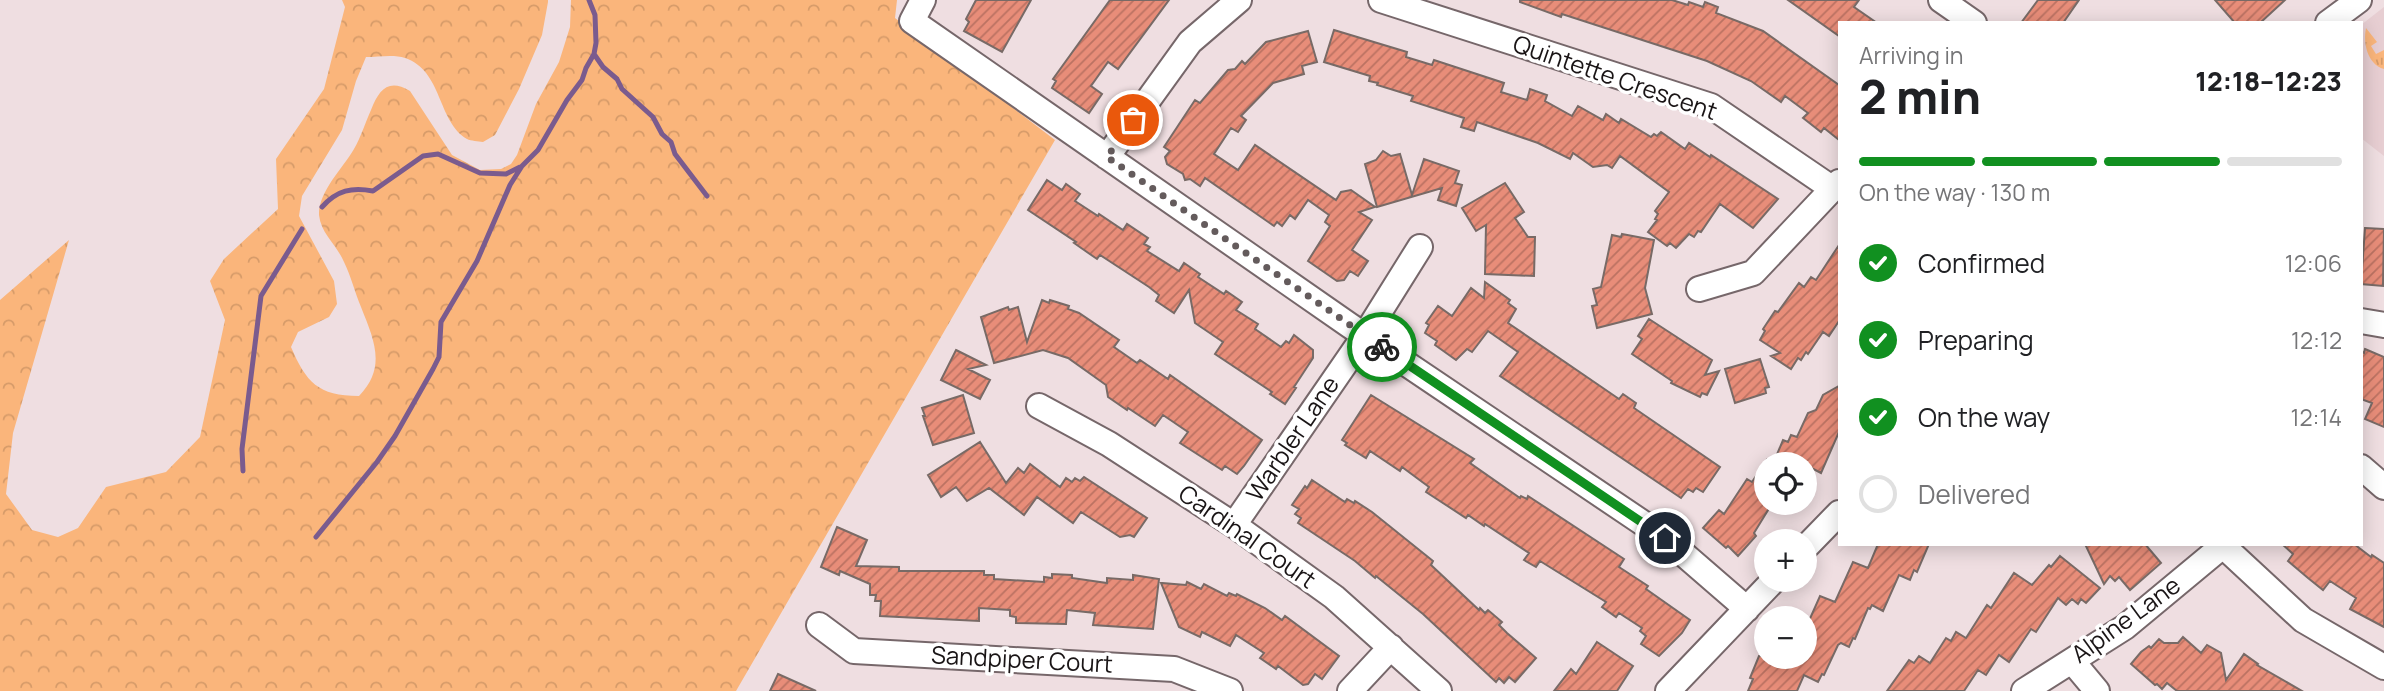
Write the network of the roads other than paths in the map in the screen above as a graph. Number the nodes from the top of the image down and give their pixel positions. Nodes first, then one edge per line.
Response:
1 (1239, 0) edge
2 (1381, 0) edge
3 (1941, 0) edge
4 (2359, 0) edge
5 (917, 11) edge
6 (1967, 15) edge
7 (2331, 21) edge
8 (1107, 157) junction
9 (1836, 185) edge
10 (1420, 247) dead end
11 (1699, 289) dead end
12 (2363, 321) edge
13 (2384, 325) edge
14 (1365, 335) junction
15 (1039, 406) dead end
16 (2363, 469) edge
17 (2384, 488) edge
18 (1838, 514) edge
19 (1234, 525) junction
20 (1817, 536) edge
21 (2222, 546) edge
22 (2224, 546) edge
23 (1763, 592) edge
24 (1747, 609) junction
25 (819, 625) dead end
26 (1391, 647) junction
27 (2072, 661) junction
28 (2384, 667) edge
29 (1230, 691) edge
30 (1350, 691) edge
31 (1439, 691) edge
32 (1668, 691) edge
33 (2024, 691) edge
34 (2097, 691) edge

1 - 8 street
2 - 9 street, Quintette Crescent
3 - 6 street
4 - 7 street
5 - 8 street
8 - 14 street
9 - 11 street
10 - 14 street, Warbler Lane
12 - 13 street
14 - 19 street, Warbler Lane
14 - 24 street
15 - 19 street, Cardinal Court
16 - 17 street
18 - 20 street
19 - 26 street, Cardinal Court
21 - 27 street, Alpine Lane
22 - 28 street
23 - 24 street
24 - 32 street
25 - 29 street, Sandpiper Court
26 - 30 street
26 - 31 street, Cardinal Court
27 - 33 street, Alpine Lane
27 - 34 street

